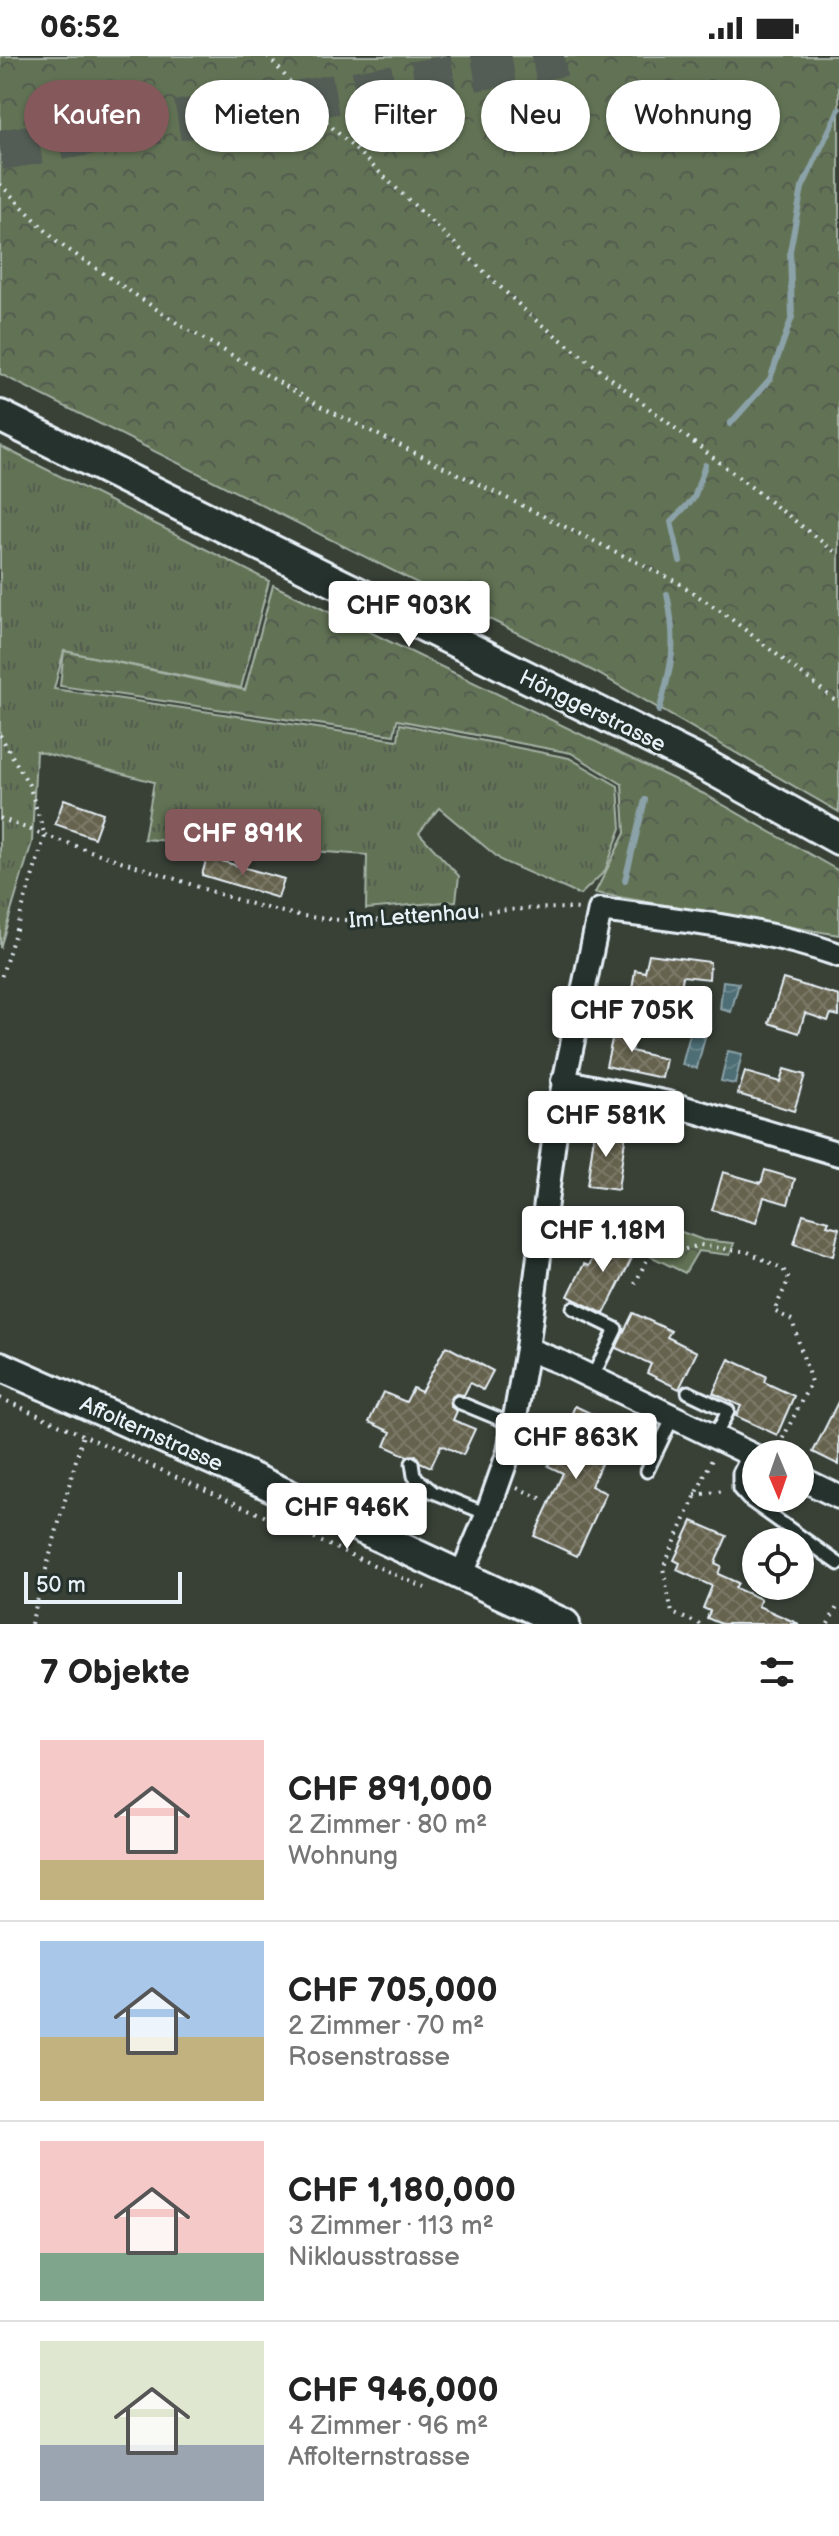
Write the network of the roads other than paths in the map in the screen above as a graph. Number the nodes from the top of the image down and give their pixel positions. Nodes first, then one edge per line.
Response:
1 (0, 416) edge
2 (839, 839) edge
3 (839, 955) edge
4 (563, 1081) junction
5 (839, 1154) edge
6 (573, 1308) dead end
7 (527, 1349) junction
8 (0, 1366) edge
9 (592, 1378) junction
10 (688, 1392) dead end
11 (458, 1402) dead end
12 (673, 1417) junction
13 (514, 1425) junction
14 (718, 1438) junction
15 (742, 1450) edge
16 (412, 1463) dead end
17 (742, 1469) edge
18 (647, 1471) dead end
19 (814, 1485) edge
20 (742, 1492) edge
21 (839, 1497) edge
22 (766, 1512) edge
23 (487, 1514) junction
24 (839, 1564) edge
25 (461, 1576) junction
26 (565, 1624) edge

1 - 2 main road, Hönggerstrasse
3 - 4 street
4 - 5 street
4 - 7 street
6 - 9 lane
7 - 9 street
7 - 13 street
8 - 25 street, Affolternstrasse
9 - 12 street
10 - 14 lane
11 - 13 lane
12 - 14 street
12 - 18 lane
13 - 23 street
14 - 15 street
16 - 23 lane
17 - 20 lane
19 - 21 street
22 - 24 lane
23 - 25 street
25 - 26 street, Affolternstrasse

